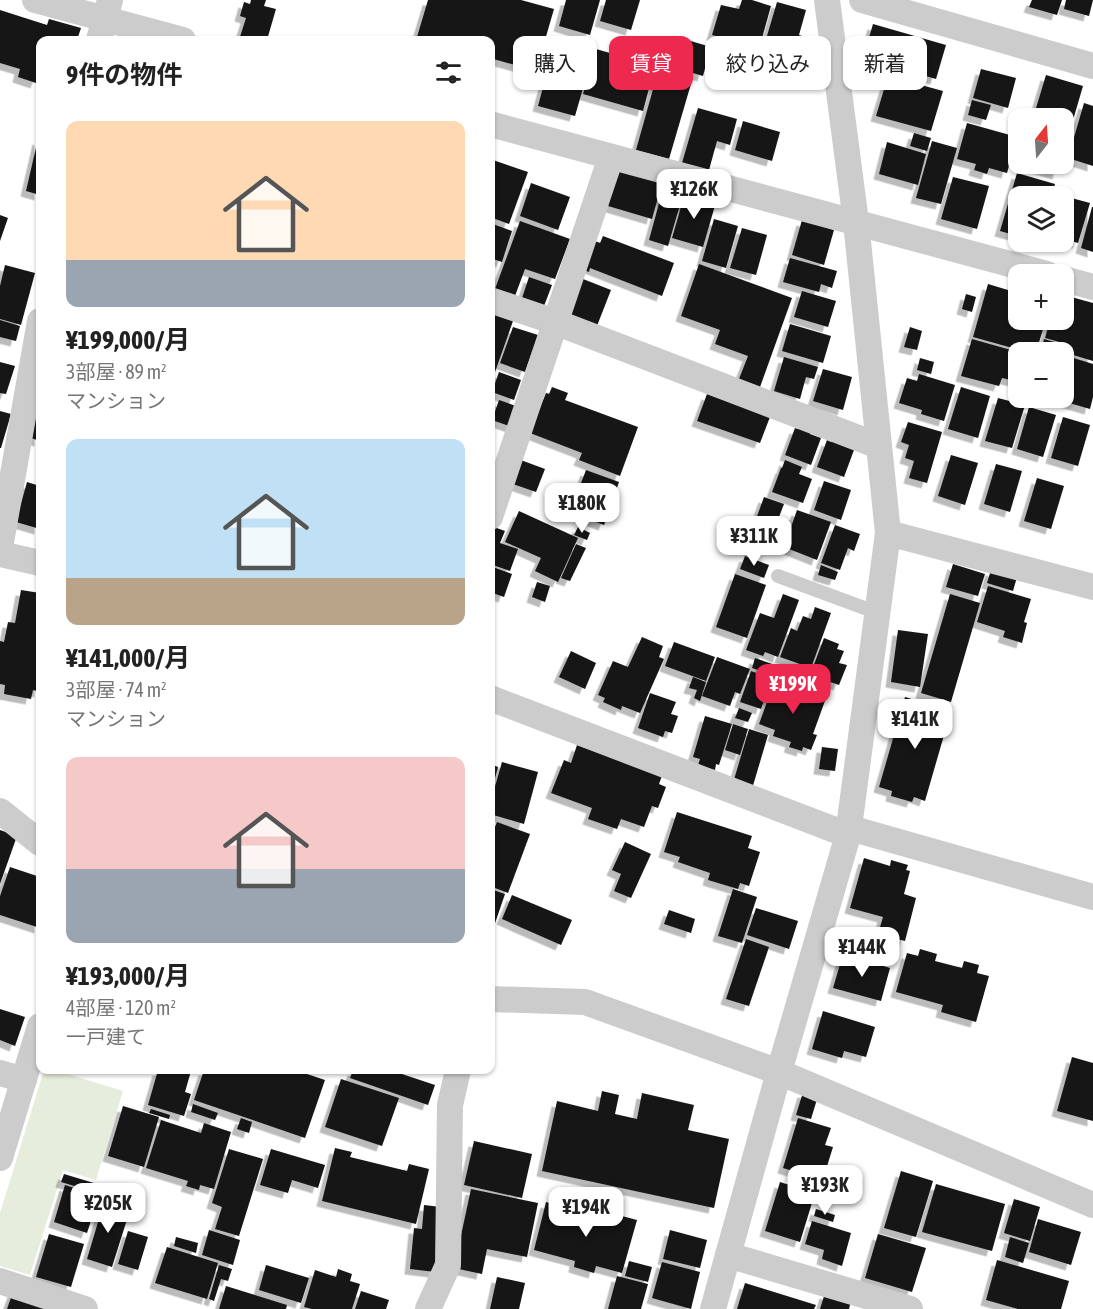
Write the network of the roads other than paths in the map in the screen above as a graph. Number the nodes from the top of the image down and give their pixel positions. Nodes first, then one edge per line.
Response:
1 (35, 0) edge
2 (827, 0) edge
3 (862, 0) edge
4 (105, 20) edge
5 (167, 36) edge
6 (1093, 66) edge
7 (495, 125) edge
8 (611, 157) junction
9 (856, 222) junction
10 (1010, 264) edge
11 (1074, 282) edge
12 (1093, 287) edge
13 (495, 302) edge
14 (555, 322) junction
15 (36, 344) edge
16 (879, 446) junction
17 (495, 502) edge
18 (888, 533) junction
19 (0, 548) edge
20 (0, 554) edge
21 (36, 562) edge
22 (778, 576) dead end
23 (1093, 587) edge
24 (878, 613) junction
25 (495, 700) edge
26 (0, 811) edge
27 (849, 831) junction
28 (36, 840) edge
29 (1093, 897) edge
30 (495, 999) edge
31 (36, 1033) edge
32 (779, 1072) junction
33 (457, 1074) edge
34 (12, 1076) edge
35 (0, 1158) edge
36 (1093, 1205) edge
37 (728, 1255) junction
38 (0, 1281) edge
39 (85, 1309) edge
40 (428, 1309) edge
41 (713, 1309) edge
42 (910, 1309) edge

1 - 4 street
2 - 9 street
3 - 6 street
4 - 5 street
7 - 8 street
8 - 9 street
8 - 14 street
9 - 10 street
9 - 16 street
11 - 12 street
13 - 14 street
14 - 16 street
14 - 17 street
15 - 19 street
16 - 18 street
18 - 23 street
18 - 24 street
20 - 21 street
22 - 24 lane
24 - 27 street
25 - 27 street
26 - 28 street
27 - 29 street
27 - 32 street
30 - 32 street
31 - 34 street
32 - 36 street
32 - 37 street
33 - 40 street
34 - 35 street
37 - 41 street
37 - 42 street
38 - 39 street

